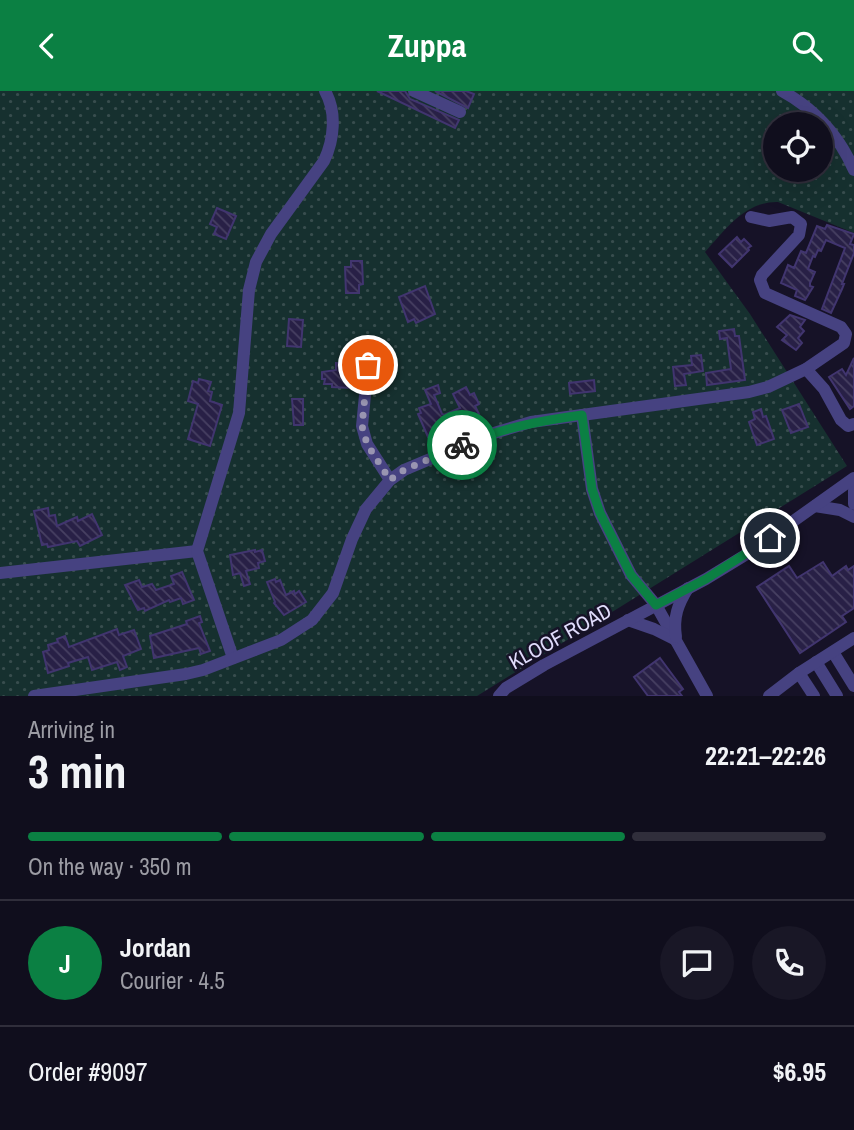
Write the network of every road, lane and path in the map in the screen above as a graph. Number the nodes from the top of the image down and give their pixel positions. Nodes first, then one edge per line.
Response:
1 (325, 91) edge
2 (414, 91) edge
3 (782, 91) edge
4 (460, 112) dead end
5 (854, 170) edge
6 (751, 217) dead end
7 (370, 344) dead end
8 (806, 369) junction
9 (582, 415) junction
10 (854, 424) edge
11 (854, 478) edge
12 (390, 480) junction
13 (854, 490) edge
14 (854, 504) edge
15 (815, 506) junction
16 (854, 517) edge
17 (197, 551) junction
18 (0, 573) edge
19 (688, 588) junction
20 (656, 605) junction
21 (628, 620) junction
22 (854, 639) edge
23 (677, 641) junction
24 (832, 652) junction
25 (233, 658) junction
26 (816, 662) junction
27 (799, 673) junction
28 (854, 686) edge
29 (809, 694) edge
30 (34, 696) edge
31 (499, 696) edge
32 (707, 696) edge
33 (769, 696) edge
34 (837, 696) edge

1 - 17 street
2 - 4 street
3 - 5 street
6 - 8 street
7 - 12 street
8 - 9 street
8 - 10 street
9 - 12 street
9 - 20 street
11 - 15 street, KLOOF ROAD
12 - 25 street
13 - 14 street
15 - 16 street
15 - 19 street, KLOOF ROAD
17 - 18 street
17 - 25 street
19 - 20 street, KLOOF ROAD
19 - 23 street
20 - 21 street, KLOOF ROAD
20 - 23 street
21 - 23 street
21 - 31 street, KLOOF ROAD
22 - 24 street
23 - 32 street
24 - 26 street
24 - 28 street
25 - 30 street
26 - 27 street
26 - 34 street
27 - 29 street
27 - 33 street

